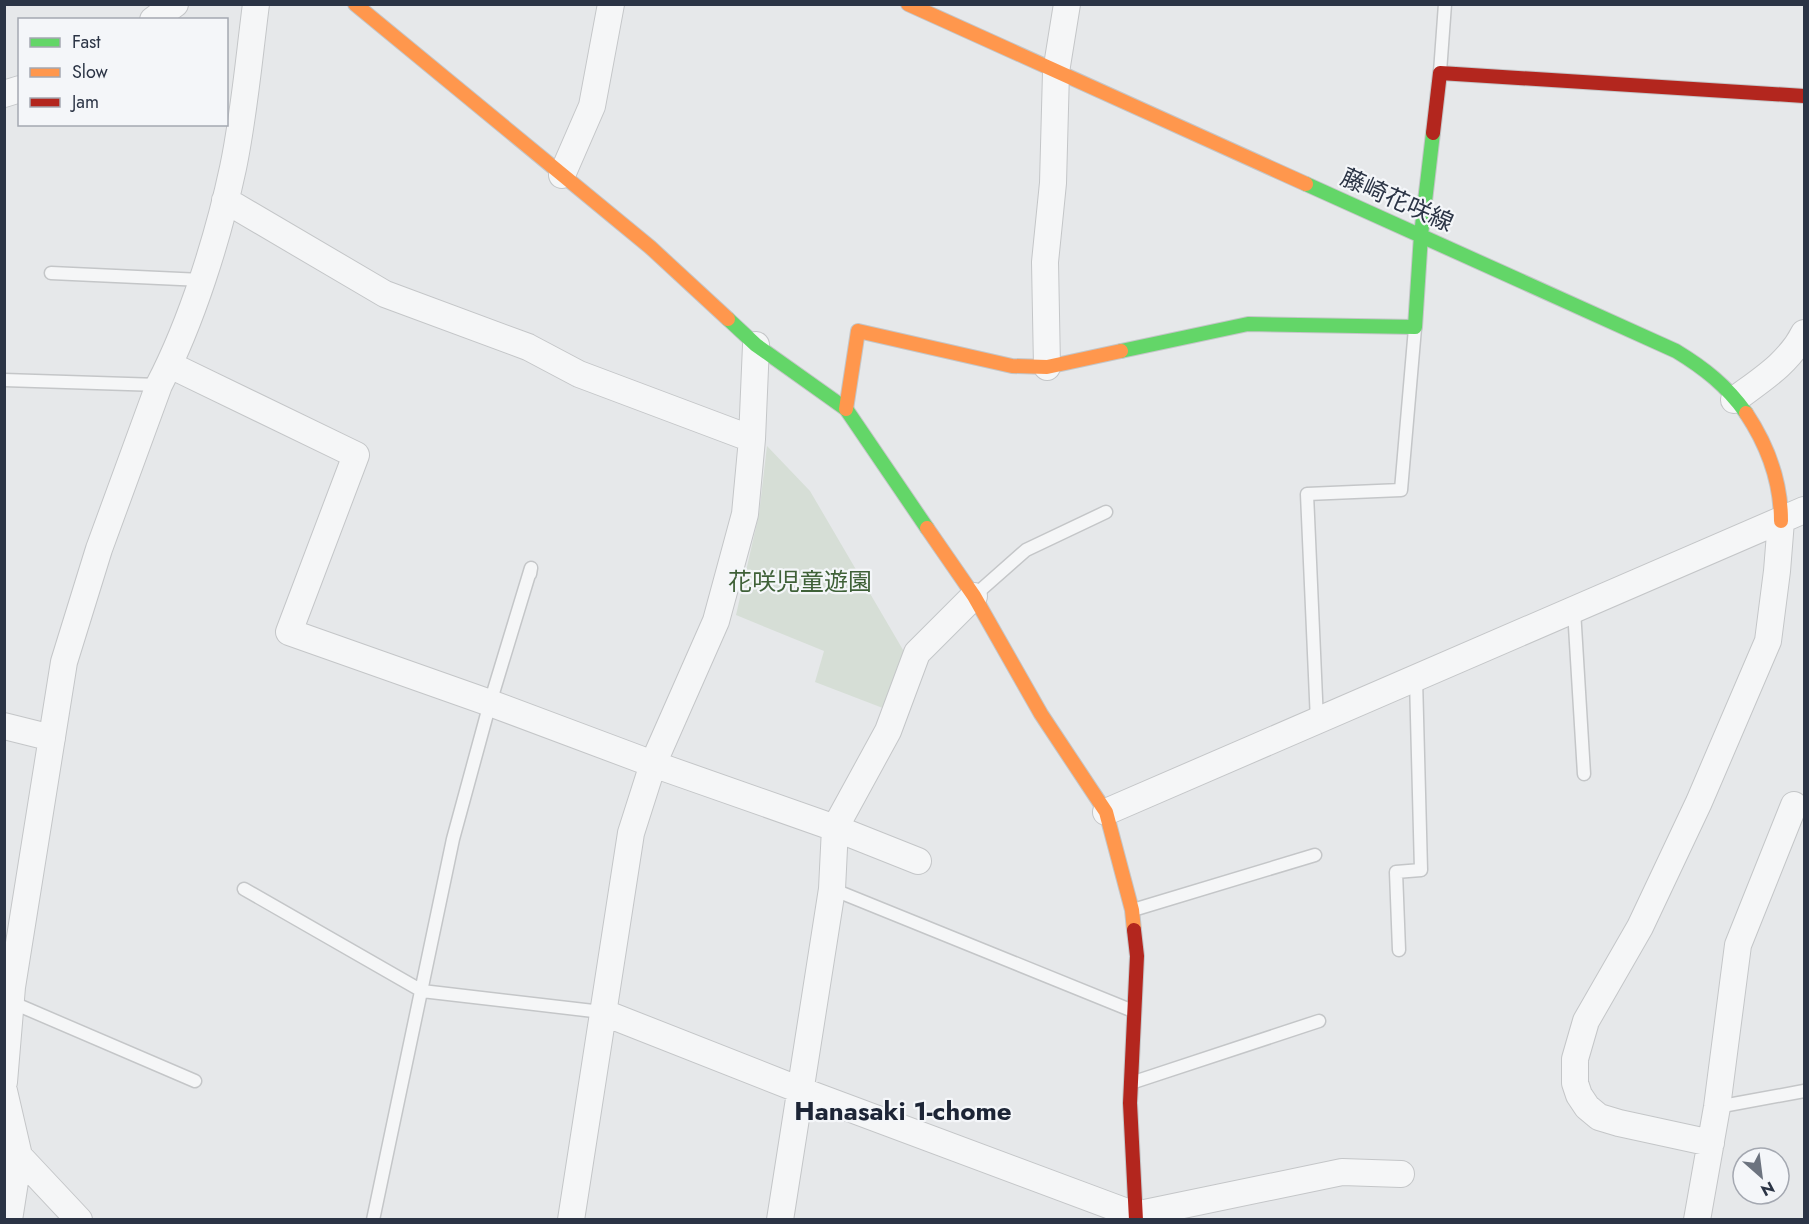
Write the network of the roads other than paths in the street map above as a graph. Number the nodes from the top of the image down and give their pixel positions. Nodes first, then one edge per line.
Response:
1 (175, 4) edge
2 (256, 4) edge
3 (355, 4) edge
4 (611, 4) edge
5 (908, 4) edge
6 (1067, 4) edge
7 (1445, 4) edge
8 (156, 18) edge
9 (1056, 72) junction
10 (1440, 73) junction
11 (1804, 96) edge
12 (562, 175) junction
13 (225, 200) junction
14 (1421, 235) junction
15 (51, 273) dead end
16 (202, 280) junction
17 (1415, 327) junction
18 (1804, 333) edge
19 (756, 345) junction
20 (1047, 367) junction
21 (164, 375) junction
22 (4, 380) edge
23 (1734, 400) junction
24 (846, 409) junction
25 (753, 439) junction
26 (1804, 510) edge
27 (1106, 512) dead end
28 (1781, 521) junction
29 (530, 574) dead end
30 (974, 596) junction
31 (1574, 610) junction
32 (1416, 679) junction
33 (490, 703) junction
34 (1317, 721) junction
35 (4, 726) edge
36 (52, 738) junction
37 (653, 764) junction
38 (1584, 774) dead end
39 (1794, 805) dead end
40 (1106, 812) junction
41 (835, 828) junction
42 (1315, 855) dead end
43 (918, 861) dead end
44 (244, 889) dead end
45 (832, 890) junction
46 (1132, 910) junction
47 (1399, 950) dead end
48 (9, 991) edge
49 (422, 992) junction
50 (1134, 1011) junction
51 (602, 1012) junction
52 (1319, 1021) dead end
53 (195, 1081) dead end
54 (4, 1082) edge
55 (1130, 1083) junction
56 (800, 1090) junction
57 (1804, 1090) edge
58 (4, 1091) edge
59 (1717, 1107) junction
60 (1711, 1143) junction
61 (19, 1156) junction
62 (1401, 1174) dead end
63 (1136, 1217) edge
64 (9, 1220) edge
65 (79, 1220) edge
66 (373, 1220) edge
67 (571, 1220) edge
68 (780, 1220) edge
69 (1697, 1220) edge

1 - 8 street
2 - 13 street
3 - 12 street
4 - 12 street
5 - 9 street, 藤崎花咲線
6 - 9 street
7 - 10 lane
9 - 14 street, 藤崎花咲線
9 - 20 street
10 - 11 street
10 - 14 street
12 - 19 street
13 - 16 street
13 - 25 street
14 - 17 street
14 - 23 street, 藤崎花咲線
15 - 16 lane
16 - 21 street
17 - 20 street
17 - 34 lane
18 - 23 street
19 - 24 street
19 - 25 street
20 - 24 street
21 - 22 lane
21 - 33 street
21 - 36 street
23 - 28 street, 藤崎花咲線
24 - 30 street
25 - 37 street
26 - 28 street
27 - 30 lane
28 - 31 street
28 - 60 street
29 - 33 lane
30 - 40 street
30 - 41 street
31 - 32 street
31 - 38 lane
32 - 34 street
32 - 47 lane
33 - 37 street
33 - 49 lane
34 - 40 street
35 - 36 street
36 - 48 street
37 - 41 street
37 - 51 street
39 - 59 street
40 - 46 street
41 - 43 street
41 - 45 street
42 - 46 lane
44 - 49 lane
45 - 50 lane
45 - 56 street
46 - 50 street
48 - 53 lane
48 - 54 street
49 - 51 lane
49 - 66 lane
50 - 55 street
51 - 56 street
51 - 67 street
52 - 55 lane
55 - 63 street
56 - 63 street
56 - 68 street
57 - 59 lane
58 - 61 street
59 - 60 street
60 - 69 street
61 - 64 street
61 - 65 street
62 - 63 street

